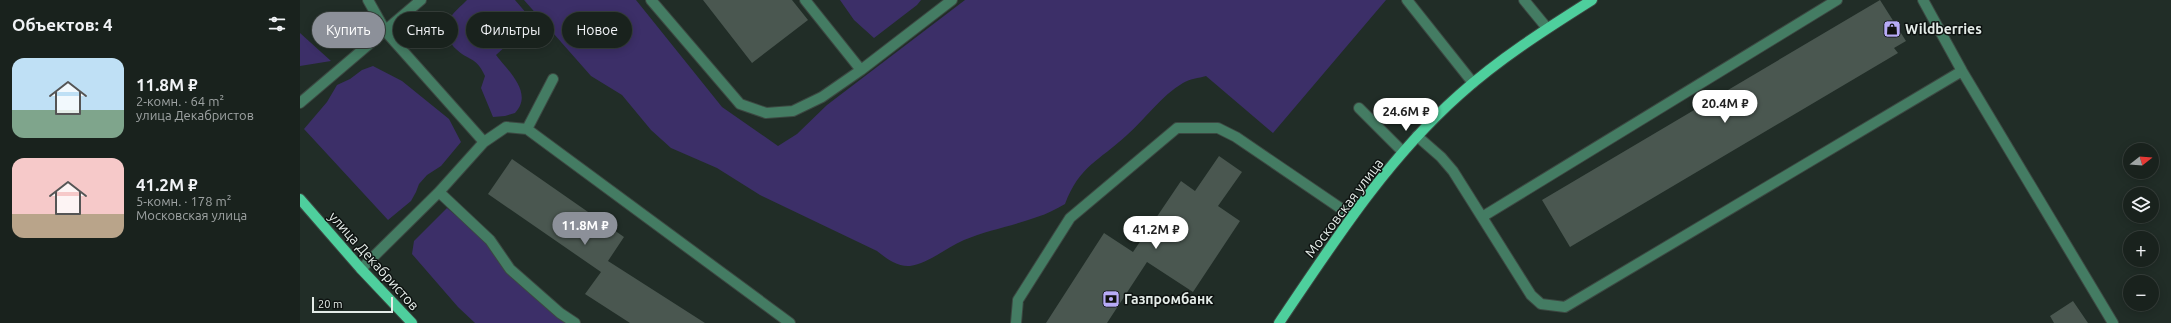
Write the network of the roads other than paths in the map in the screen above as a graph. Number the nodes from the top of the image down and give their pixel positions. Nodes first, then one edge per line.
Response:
1 (368, 0) edge
2 (421, 0) edge
3 (651, 0) edge
4 (805, 0) edge
5 (952, 0) edge
6 (1407, 0) edge
7 (1524, 0) edge
8 (1592, 0) edge
9 (1837, 0) edge
10 (1923, 0) edge
11 (1547, 28) junction
12 (386, 32) junction
13 (861, 70) junction
14 (1962, 71) junction
15 (553, 79) dead end
16 (1473, 83) junction
17 (300, 103) edge
18 (1359, 108) dead end
19 (527, 129) junction
20 (1417, 136) junction
21 (484, 142) junction
22 (1403, 152) junction
23 (439, 192) junction
24 (300, 199) edge
25 (1352, 216) junction
26 (1482, 217) junction
27 (361, 269) junction
28 (412, 323) edge
29 (575, 323) edge
30 (790, 323) edge
31 (1016, 323) edge
32 (1279, 323) edge
33 (2113, 323) edge

1 - 12 lane
2 - 12 lane
3 - 13 lane
4 - 13 lane
5 - 13 lane
6 - 16 lane
7 - 11 lane
8 - 11 main road, Московская улица
9 - 26 lane
10 - 14 lane
11 - 16 main road, Московская улица
12 - 17 lane
12 - 21 lane
14 - 26 lane
14 - 33 lane
15 - 19 lane
16 - 20 main road, Московская улица
18 - 22 lane
19 - 21 lane
19 - 30 lane
20 - 22 main road, Московская улица
20 - 26 lane
21 - 23 lane
22 - 25 main road, Московская улица
23 - 27 lane
23 - 29 lane
24 - 27 main road, улица Декабристов
25 - 31 lane
25 - 32 main road, Московская улица
27 - 28 main road, улица Декабристов

